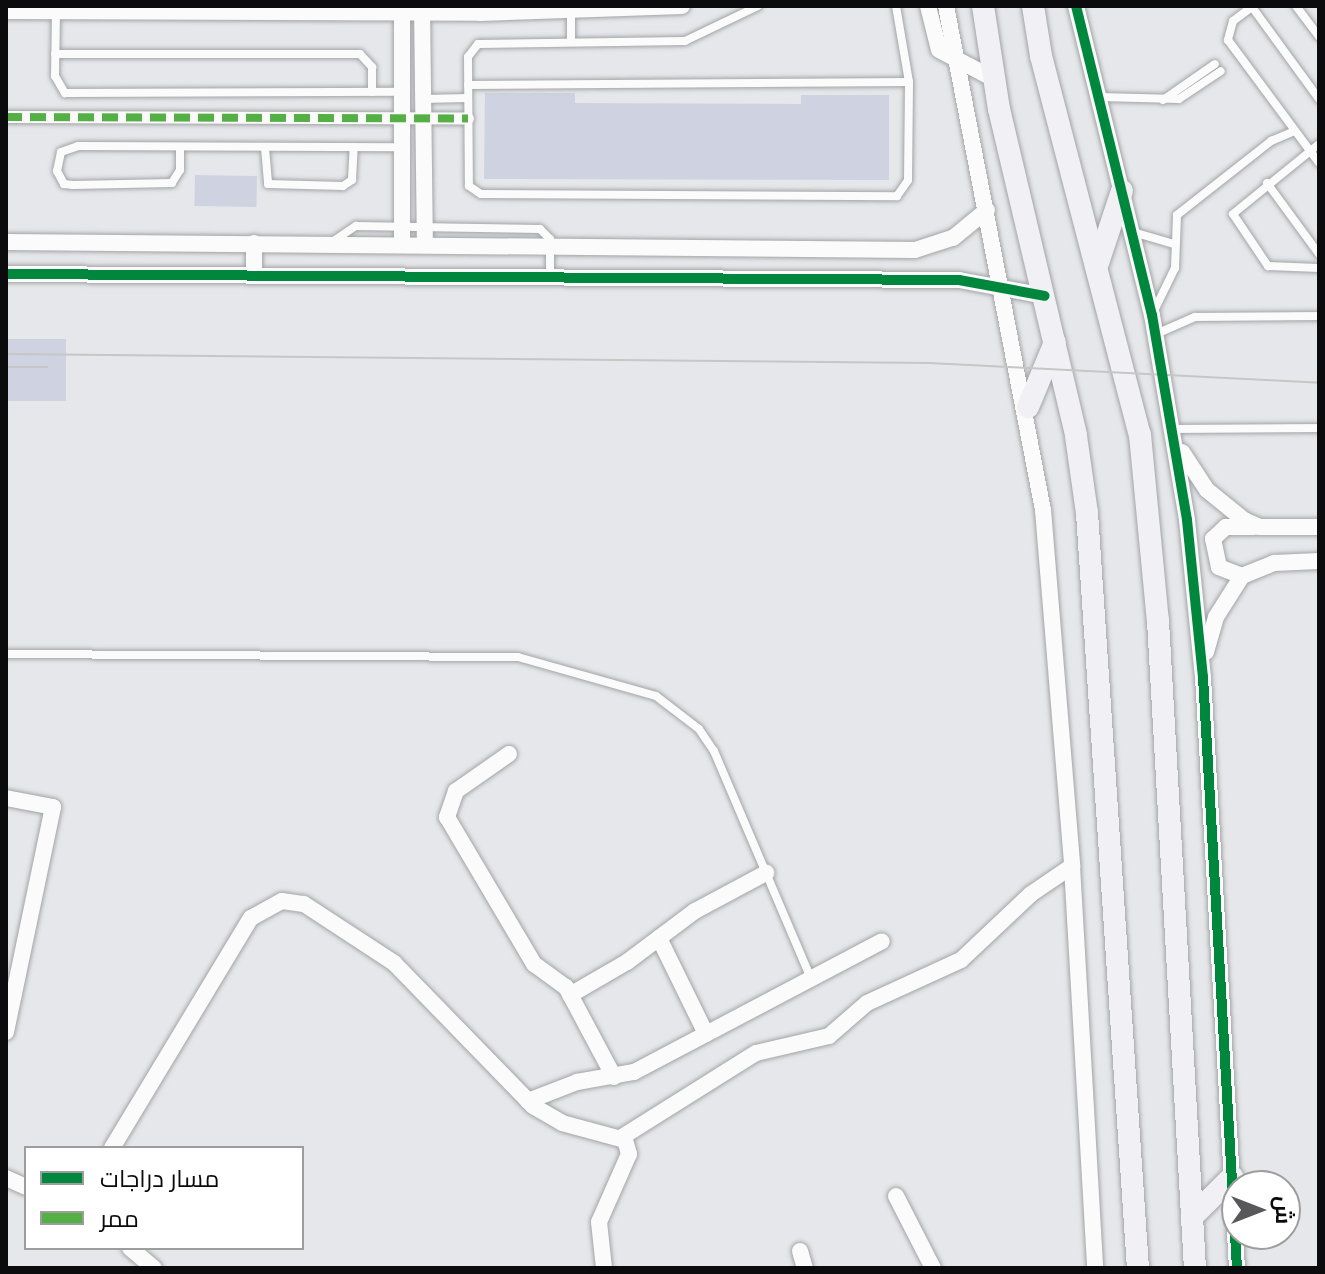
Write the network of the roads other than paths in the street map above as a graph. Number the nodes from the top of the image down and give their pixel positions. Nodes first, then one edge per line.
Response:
1 (682, 6) edge
2 (758, 6) edge
3 (896, 6) edge
4 (928, 6) edge
5 (946, 6) edge
6 (983, 6) edge
7 (1033, 6) edge
8 (1076, 6) edge
9 (1252, 6) edge
10 (1296, 6) edge
11 (402, 9) edge
12 (422, 9) edge
13 (6, 11) edge
14 (56, 12) junction
15 (571, 12) junction
16 (1319, 37) edge
17 (571, 42) junction
18 (55, 54) junction
19 (955, 61) junction
20 (1218, 68) dead end
21 (994, 79) junction
22 (909, 82) junction
23 (468, 85) junction
24 (372, 92) junction
25 (402, 92) junction
26 (1096, 97) junction
27 (468, 98) junction
28 (423, 99) junction
29 (1319, 99) edge
30 (6, 117) edge
31 (402, 119) junction
32 (424, 119) junction
33 (468, 119) junction
34 (1295, 131) junction
35 (1319, 144) edge
36 (354, 147) junction
37 (402, 147) junction
38 (180, 148) junction
39 (265, 148) junction
40 (1310, 151) junction
41 (1319, 163) edge
42 (1267, 183) junction
43 (1122, 191) junction
44 (987, 210) junction
45 (1132, 232) junction
46 (402, 235) junction
47 (425, 235) junction
48 (6, 242) edge
49 (254, 243) junction
50 (1174, 244) junction
51 (550, 245) junction
52 (1319, 254) edge
53 (1098, 263) junction
54 (1319, 268) edge
55 (6, 274) edge
56 (254, 275) junction
57 (550, 277) junction
58 (1003, 286) junction
59 (1045, 296) junction
60 (1152, 315) junction
61 (1319, 316) edge
62 (1156, 335) junction
63 (1055, 342) junction
64 (1028, 407) junction
65 (1319, 428) edge
66 (1173, 429) junction
67 (1260, 527) junction
68 (1319, 527) edge
69 (1319, 561) edge
70 (1242, 576) junction
71 (6, 654) edge
72 (1203, 677) junction
73 (509, 754) dead end
74 (6, 798) edge
75 (1072, 866) junction
76 (766, 873) junction
77 (659, 938) junction
78 (882, 941) dead end
79 (811, 978) junction
80 (570, 995) junction
81 (6, 1032) edge
82 (706, 1034) junction
83 (614, 1077) junction
84 (528, 1101) junction
85 (622, 1137) junction
86 (113, 1146) edge
87 (1232, 1170) edge
88 (1221, 1188) edge
89 (896, 1196) dead end
90 (1192, 1217) junction
91 (132, 1250) edge
92 (800, 1251) dead end
93 (154, 1268) edge
94 (604, 1268) edge
95 (805, 1268) edge
96 (933, 1268) edge
97 (1095, 1268) edge
98 (1138, 1268) edge
99 (1195, 1268) edge

1 - 15 street
2 - 17 lane
3 - 22 lane
4 - 19 street
5 - 19 street
6 - 21 main road
7 - 53 main road
8 - 26 street
9 - 29 lane
9 - 34 lane
10 - 16 lane
11 - 12 street
11 - 14 street
11 - 25 street
12 - 15 street
12 - 28 street
13 - 14 street
14 - 18 lane
15 - 17 lane
17 - 23 lane
18 - 24 lane
18 - 24 lane
19 - 21 street
19 - 44 street
20 - 26 lane
21 - 59 main road
22 - 23 lane
22 - 33 lane
23 - 27 lane
24 - 25 lane
25 - 31 street
26 - 43 street
27 - 28 lane
27 - 33 lane
28 - 32 street
30 - 31 street
31 - 32 street
31 - 37 street
32 - 33 street
32 - 47 street
34 - 40 lane
34 - 50 lane
35 - 40 lane
36 - 37 lane
36 - 39 lane
36 - 39 lane
37 - 46 street
38 - 38 lane
38 - 39 lane
40 - 41 lane
40 - 42 lane
42 - 52 lane
42 - 54 lane
43 - 45 street
43 - 53 main road
44 - 51 street
44 - 58 street
45 - 50 lane
45 - 60 street
46 - 47 street
46 - 49 street
47 - 51 street
48 - 49 street
49 - 56 street
50 - 60 lane
51 - 57 lane
53 - 90 main road
55 - 56 street
56 - 57 street
57 - 58 street
58 - 59 street
58 - 64 street
59 - 63 main road
60 - 62 street
61 - 62 lane
62 - 66 street
63 - 64 main road
63 - 98 main road
64 - 75 street
65 - 66 lane
66 - 67 street
66 - 72 street
67 - 68 street
67 - 70 street
69 - 70 street
70 - 72 street
71 - 76 lane
72 - 87 street
73 - 80 street
74 - 81 street
75 - 85 street
75 - 97 street
76 - 77 street
76 - 79 lane
77 - 80 street
77 - 82 street
78 - 79 street
79 - 82 street
80 - 83 street
82 - 83 street
83 - 84 street
84 - 85 street
84 - 86 street
85 - 94 street
88 - 90 main road
89 - 96 street
90 - 99 main road
91 - 93 street
92 - 95 street

